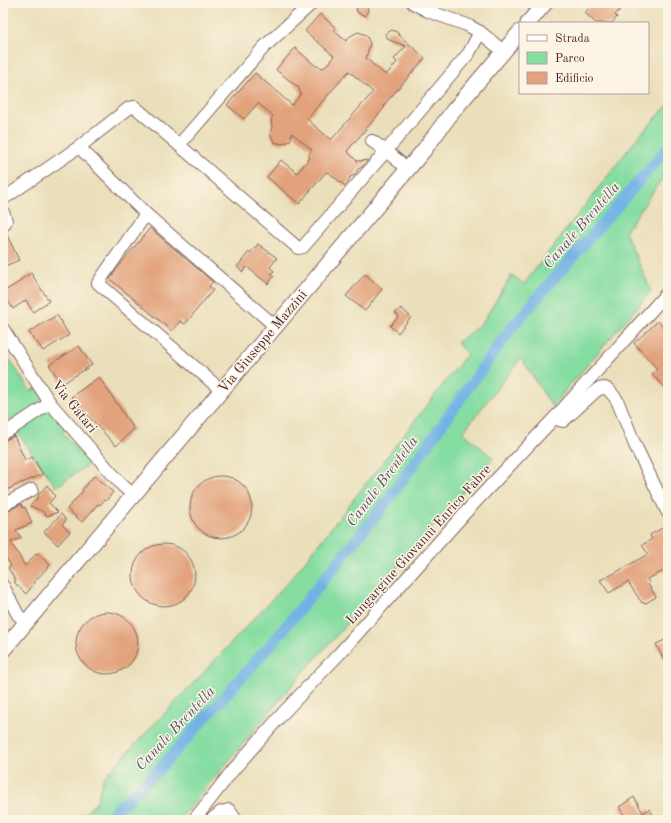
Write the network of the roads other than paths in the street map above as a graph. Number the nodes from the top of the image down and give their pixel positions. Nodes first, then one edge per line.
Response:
1 (312, 3) edge
2 (413, 3) edge
3 (545, 3) edge
4 (529, 22) edge
5 (480, 32) junction
6 (519, 33) edge
7 (504, 52) junction
8 (372, 141) dead end
9 (179, 145) junction
10 (79, 147) junction
11 (386, 151) junction
12 (408, 169) junction
13 (3, 199) edge
14 (3, 212) edge
15 (146, 214) junction
16 (3, 226) edge
17 (668, 292) edge
18 (275, 326) junction
19 (3, 328) edge
20 (221, 390) junction
21 (46, 406) junction
22 (555, 418) junction
23 (7, 431) edge
24 (32, 490) dead end
25 (133, 495) junction
26 (3, 506) edge
27 (668, 513) edge
28 (3, 586) edge
29 (26, 622) junction
30 (3, 650) edge
31 (194, 820) edge
32 (211, 820) edge
33 (236, 820) edge

1 - 9 street
2 - 5 street
3 - 4 main road
5 - 7 street
5 - 11 street
6 - 7 main road, Via Giuseppe Mazzini
7 - 12 main road, Via Giuseppe Mazzini
8 - 11 street
9 - 10 street
9 - 11 street
10 - 13 street
10 - 15 street
11 - 12 street
12 - 18 main road, Via Giuseppe Mazzini
14 - 16 street
15 - 18 street
15 - 20 street
17 - 22 street, Lungargine Giovanni Enrico Fabre
18 - 20 main road, Via Giuseppe Mazzini
19 - 21 street, Via Gatari
20 - 25 main road, Via Giuseppe Mazzini
21 - 23 street
21 - 25 street, Via Gatari
22 - 27 street
22 - 31 street, Lungargine Giovanni Enrico Fabre
24 - 26 street
25 - 29 main road, Via Giuseppe Mazzini
28 - 29 street
29 - 30 main road, Via Giuseppe Mazzini
32 - 33 street

